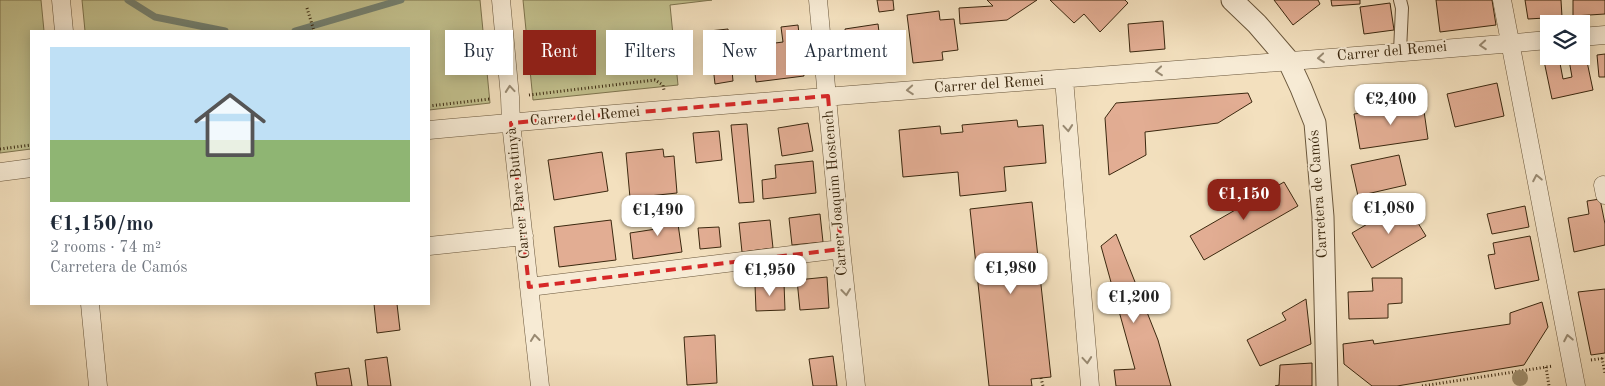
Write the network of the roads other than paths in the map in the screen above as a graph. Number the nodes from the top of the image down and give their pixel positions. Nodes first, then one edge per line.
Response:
1 (61, 0) edge
2 (501, 0) edge
3 (818, 0) edge
4 (1232, 0) edge
5 (1400, 0) edge
6 (1502, 0) edge
7 (64, 30) edge
8 (1605, 35) edge
9 (1590, 36) edge
10 (1540, 41) edge
11 (1511, 43) junction
12 (1400, 51) junction
13 (1288, 60) junction
14 (1064, 79) junction
15 (828, 96) junction
16 (511, 123) junction
17 (430, 130) edge
18 (30, 168) edge
19 (0, 172) edge
20 (524, 236) junction
21 (430, 246) edge
22 (841, 249) junction
23 (529, 287) junction
24 (90, 305) edge
25 (98, 386) edge
26 (540, 386) edge
27 (856, 386) edge
28 (1090, 386) edge
29 (1327, 386) edge
30 (1576, 386) edge

1 - 7 street
16 -> 2 street, Carrer Pare Butinyà
3 - 15 street, Carrer Joaquim Hostench
4 - 13 street, Carretera de Camós
5 - 12 street
6 - 11 street
8 - 9 street
10 - 11 street, Carrer del Remei
11 -> 12 street, Carrer del Remei
30 -> 11 street
12 -> 13 street, Carrer del Remei
13 -> 14 street, Carrer del Remei
13 - 29 street, Carretera de Camós
14 -> 15 street, Carrer del Remei
14 -> 28 street
15 - 16 street, Carrer del Remei
15 - 22 street, Carrer Joaquim Hostench
16 - 17 street, Carrer del Remei
16 - 20 street, Carrer Pare Butinyà
18 - 19 street
20 - 21 street
20 - 23 street, Carrer Pare Butinyà
22 - 23 street
22 -> 27 street, Carrer Joaquim Hostench
26 -> 23 street, Carrer Pare Butinyà
24 - 25 street

